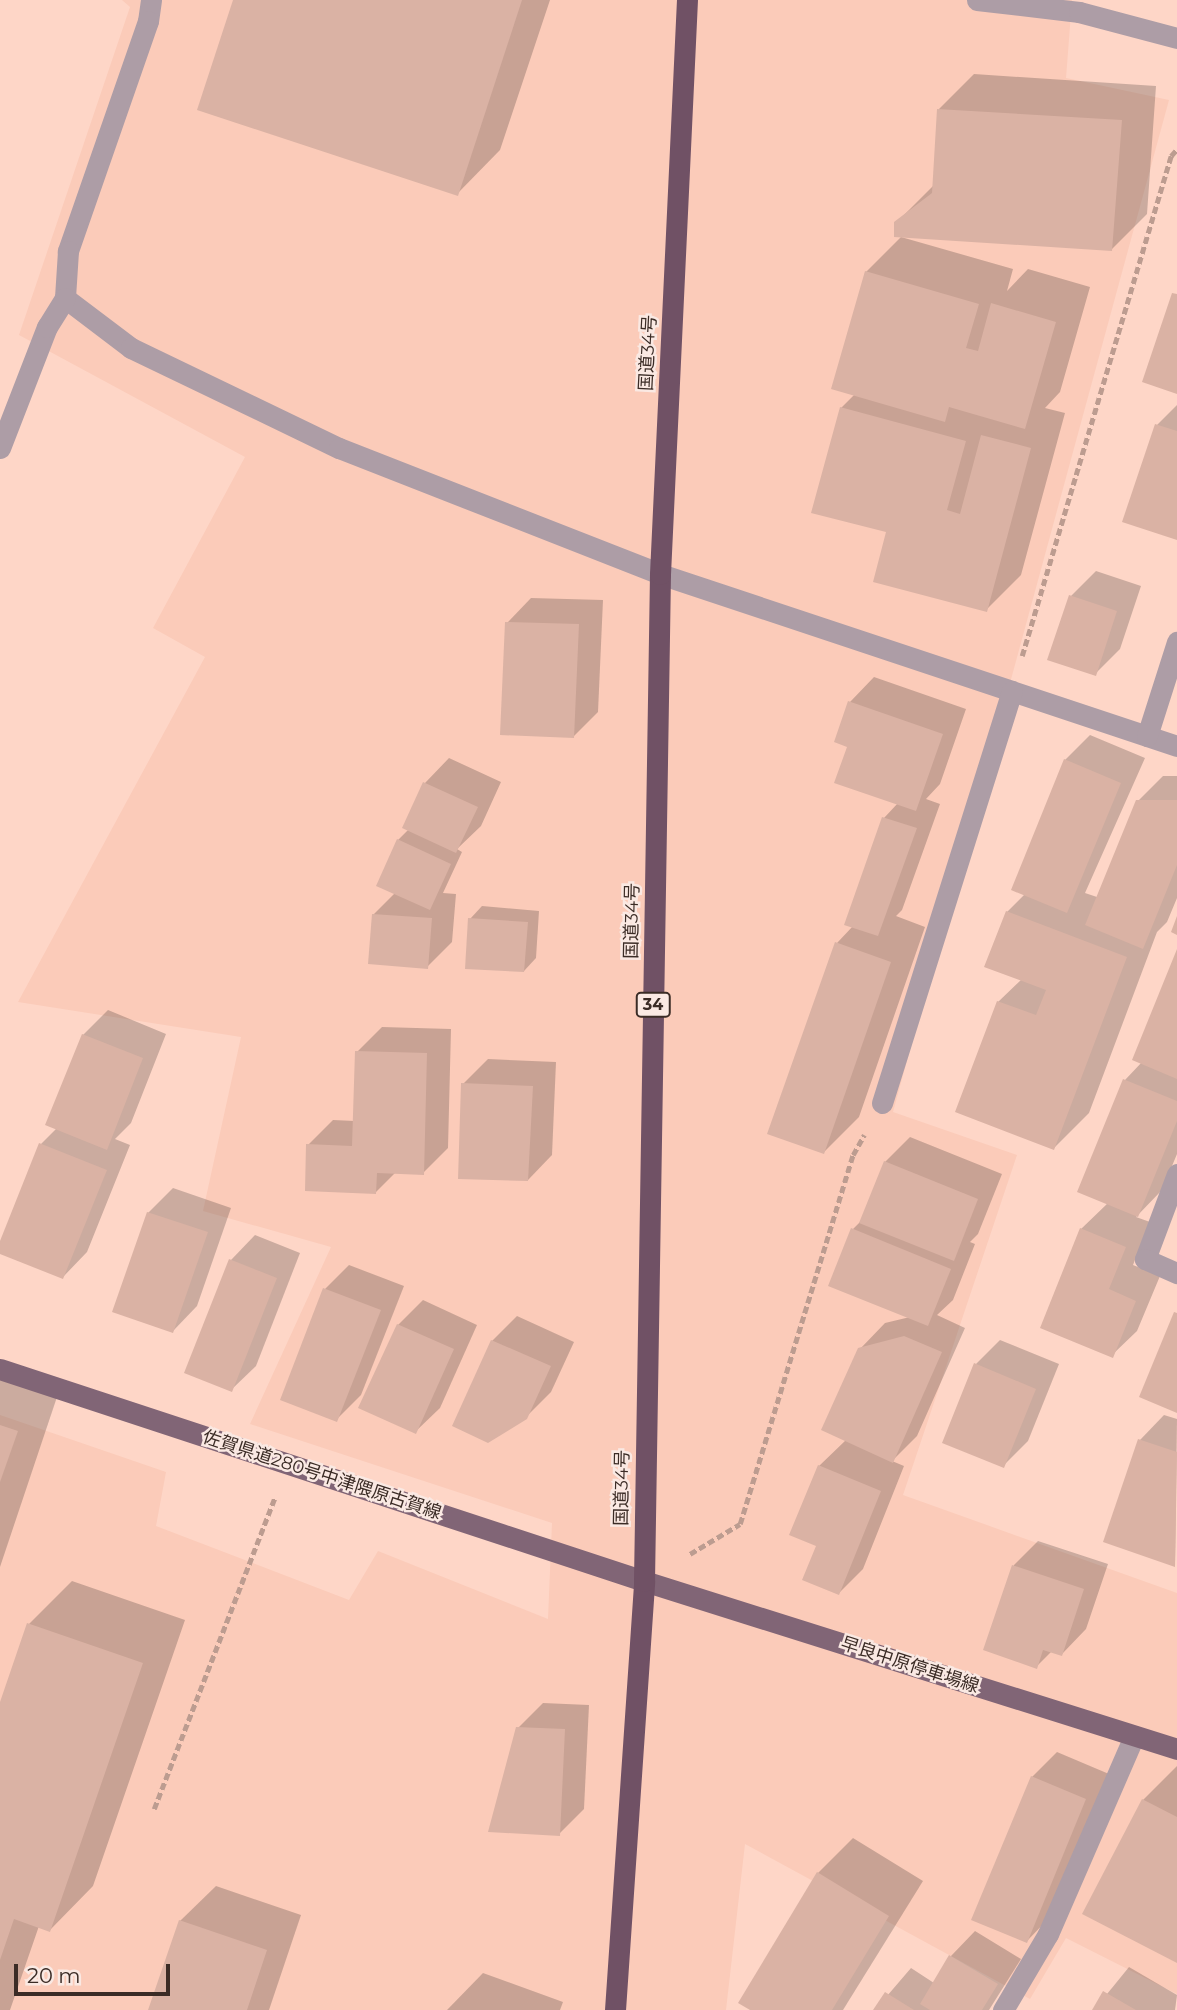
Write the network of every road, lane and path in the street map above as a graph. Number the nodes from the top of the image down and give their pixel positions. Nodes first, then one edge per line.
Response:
1 (151, 0) edge
2 (687, 0) edge
3 (977, 0) edge
4 (1177, 38) edge
5 (1177, 149) edge
6 (65, 298) junction
7 (0, 448) edge
8 (660, 575) junction
9 (1177, 642) edge
10 (1012, 691) junction
11 (1147, 736) junction
12 (1177, 746) edge
13 (882, 1103) joint
14 (1177, 1174) edge
15 (1177, 1273) edge
16 (0, 1369) edge
17 (288, 1464) junction
18 (644, 1581) junction
19 (1134, 1736) junction
20 (1177, 1749) edge
21 (154, 1809) dead end
22 (615, 2010) edge
23 (1003, 2010) edge

1 - 6 street
2 - 8 highway, 国道34号 / 34
3 - 4 street
5 - 10 path
6 - 7 street
6 - 8 street
8 - 10 street
8 - 18 highway, 国道34号 / 34
9 - 11 street
10 - 11 street
10 - 13 street
11 - 12 street
13 - 18 path
14 - 15 street
16 - 17 main road, 佐賀県道280号中津隈原古賀線
17 - 18 main road, 佐賀県道280号中津隈原古賀線
17 - 21 path
18 - 19 main road, 早良中原停車場線
18 - 22 highway, 国道34号 / 34
19 - 20 main road, 早良中原停車場線
19 - 23 street

